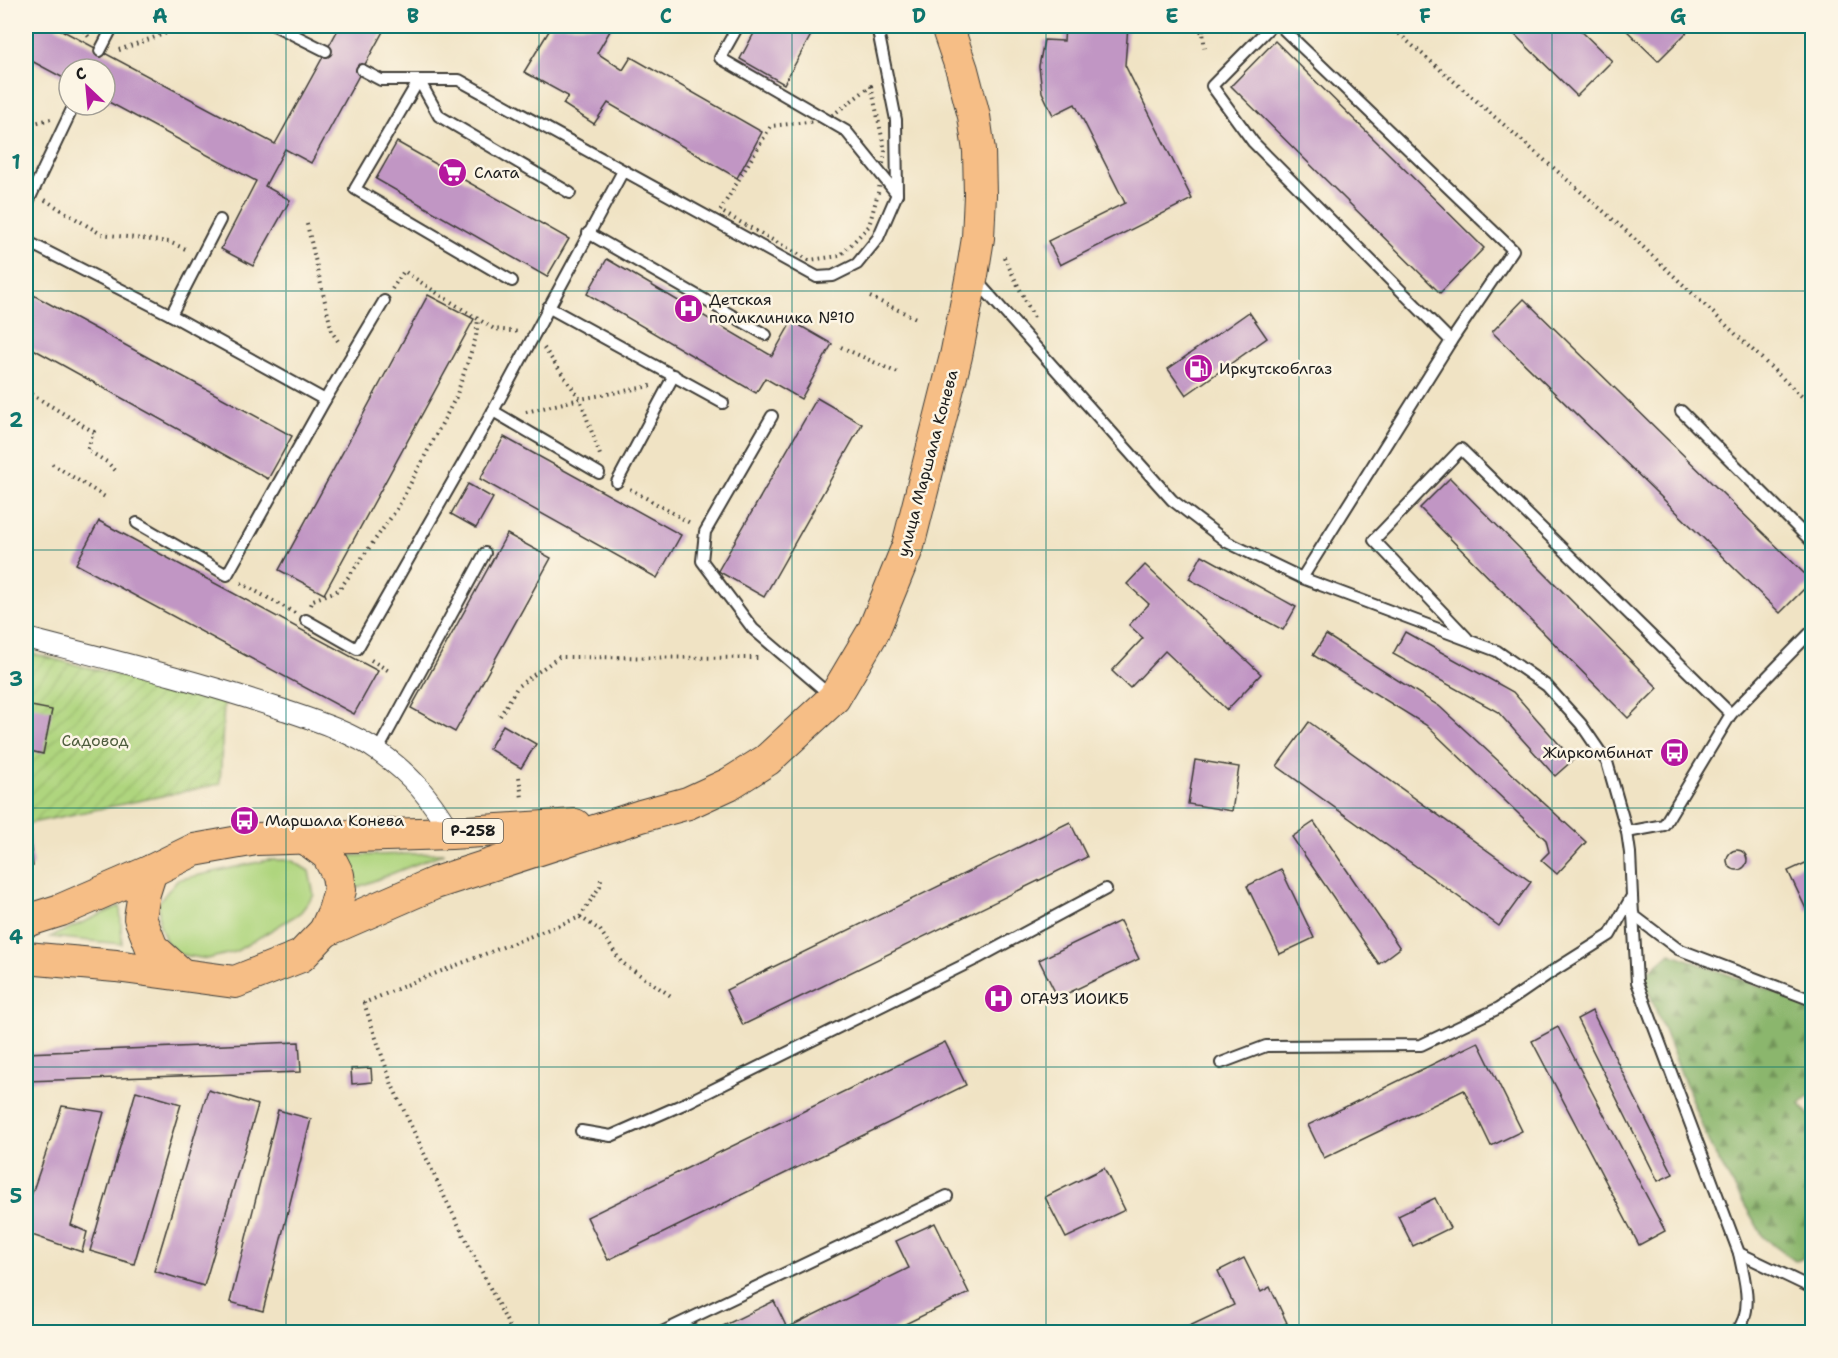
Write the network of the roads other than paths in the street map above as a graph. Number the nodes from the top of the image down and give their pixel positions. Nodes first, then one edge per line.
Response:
1 (113, 26) edge
2 (276, 26) edge
3 (738, 26) edge
4 (877, 26) edge
5 (947, 26) edge
6 (1271, 26) edge
7 (1280, 26) edge
8 (100, 51) dead end
9 (326, 51) dead end
10 (362, 70) dead end
11 (419, 80) junction
12 (68, 117) edge
13 (623, 171) junction
14 (570, 194) dead end
15 (897, 194) junction
16 (26, 206) edge
17 (220, 220) dead end
18 (588, 233) junction
19 (26, 241) edge
20 (972, 275) junction
21 (512, 281) dead end
22 (384, 301) dead end
23 (548, 307) junction
24 (171, 315) junction
25 (766, 335) dead end
26 (1451, 341) junction
27 (674, 375) junction
28 (325, 400) junction
29 (723, 403) dead end
30 (493, 411) junction
31 (1682, 411) dead end
32 (772, 416) dead end
33 (599, 473) dead end
34 (617, 482) road end
35 (137, 523) dead end
36 (1812, 542) edge
37 (485, 553) dead end
38 (1302, 578) junction
39 (306, 620) road end
40 (1812, 631) edge
41 (26, 638) edge
42 (1470, 641) junction
43 (834, 698) junction
44 (1731, 714) junction
45 (378, 750) junction
46 (641, 816) junction
47 (1627, 832) junction
48 (451, 833) junction
49 (304, 837) junction
50 (151, 871) junction
51 (1106, 889) dead end
52 (1632, 896) junction
53 (1633, 915) junction
54 (26, 921) edge
55 (325, 931) junction
56 (26, 958) edge
57 (181, 974) junction
58 (1812, 1000) edge
59 (1221, 1063) dead end
60 (581, 1131) dead end
61 (947, 1196) dead end
62 (1739, 1253) junction
63 (1812, 1288) edge
64 (662, 1332) edge
65 (1736, 1332) edge

1 - 8 lane
2 - 9 lane
3 - 15 lane
4 - 15 lane
5 - 20 main road, улица Маршала Конева
6 - 26 lane
7 - 26 lane
10 - 11 lane
11 - 13 lane
11 - 14 lane
11 - 21 lane
12 - 16 lane
13 - 15 lane
13 - 18 lane
17 - 24 lane
18 - 23 lane
18 - 25 lane
19 - 24 lane
20 - 38 lane
20 - 43 main road, улица Маршала Конева
22 - 28 lane
23 - 27 lane
23 - 30 lane
24 - 28 lane
26 - 38 lane
27 - 29 lane
27 - 34 lane
28 - 35 lane
30 - 33 lane
30 - 39 lane
31 - 36 lane
32 - 43 lane
37 - 45 lane
38 - 42 lane
40 - 44 lane
41 - 45 street
42 - 44 lane
42 - 47 lane
43 - 46 main road, улица Маршала Конева
44 - 47 lane
45 - 48 street
46 - 48 main road, Р-258
46 - 55 main road, Р-258
47 - 52 lane
48 - 49 main road, Р-258
49 - 50 main road, Р-258
49 - 55 main road
50 - 54 main road, Р-258
50 - 57 main road
51 - 60 lane
52 - 53 lane
52 - 59 lane
53 - 58 lane
53 - 62 lane
55 - 57 main road, Р-258
56 - 57 main road, Р-258
61 - 64 lane
62 - 63 lane
62 - 65 lane

